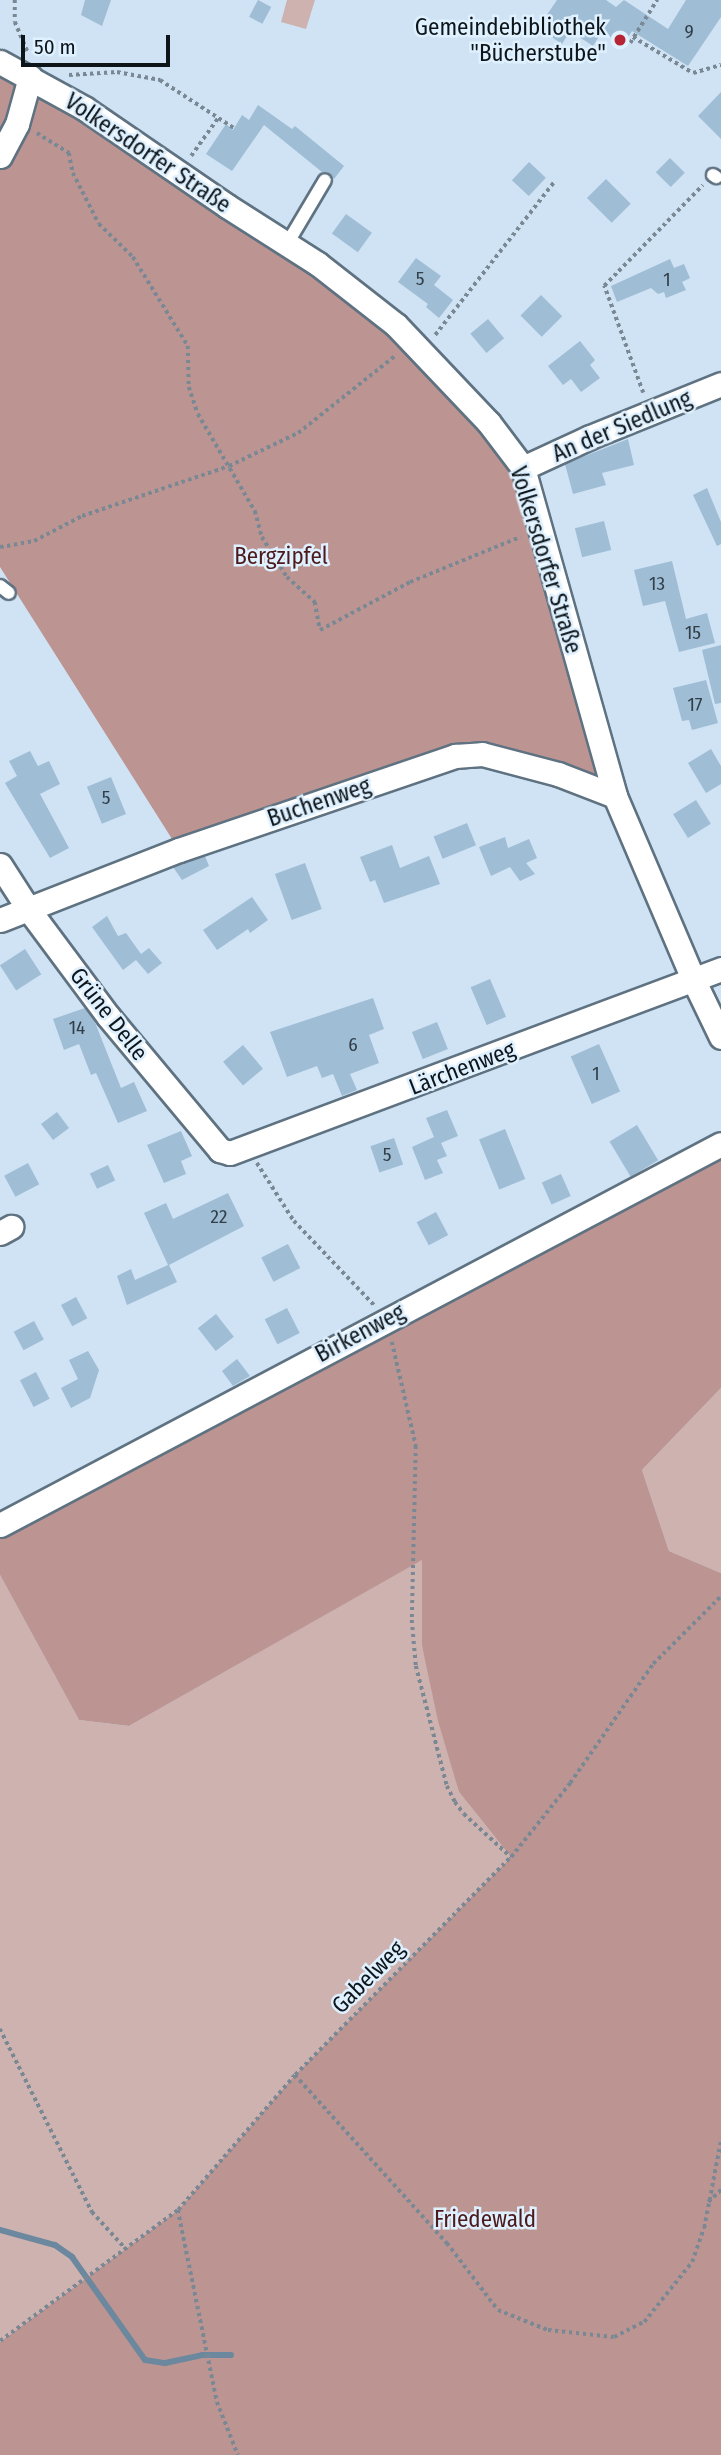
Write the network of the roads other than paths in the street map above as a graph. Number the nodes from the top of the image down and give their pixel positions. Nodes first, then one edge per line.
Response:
1 (0, 62) edge
2 (32, 67) junction
3 (0, 156) edge
4 (326, 180) dead end
5 (287, 244) junction
6 (721, 384) edge
7 (523, 468) junction
8 (615, 796) junction
9 (0, 865) edge
10 (29, 909) junction
11 (0, 920) edge
12 (721, 969) edge
13 (694, 981) junction
14 (721, 1037) edge
15 (721, 1144) edge
16 (239, 1151) joint
17 (0, 1525) edge

1 - 2 street, Volkersdorfer Straße
2 - 3 street
2 - 5 street, Volkersdorfer Straße
4 - 5 lane
5 - 7 street, Volkersdorfer Straße
6 - 7 street, An der Siedlung
7 - 8 street, Volkersdorfer Straße
8 - 10 street, Buchenweg
8 - 13 street, Volkersdorfer Straße
9 - 10 street, Grüne Delle
10 - 11 street, Buchenweg
10 - 16 street, Grüne Delle
12 - 13 street
13 - 14 street, Volkersdorfer Straße
13 - 16 street, Lärchenweg
15 - 17 street, Birkenweg

